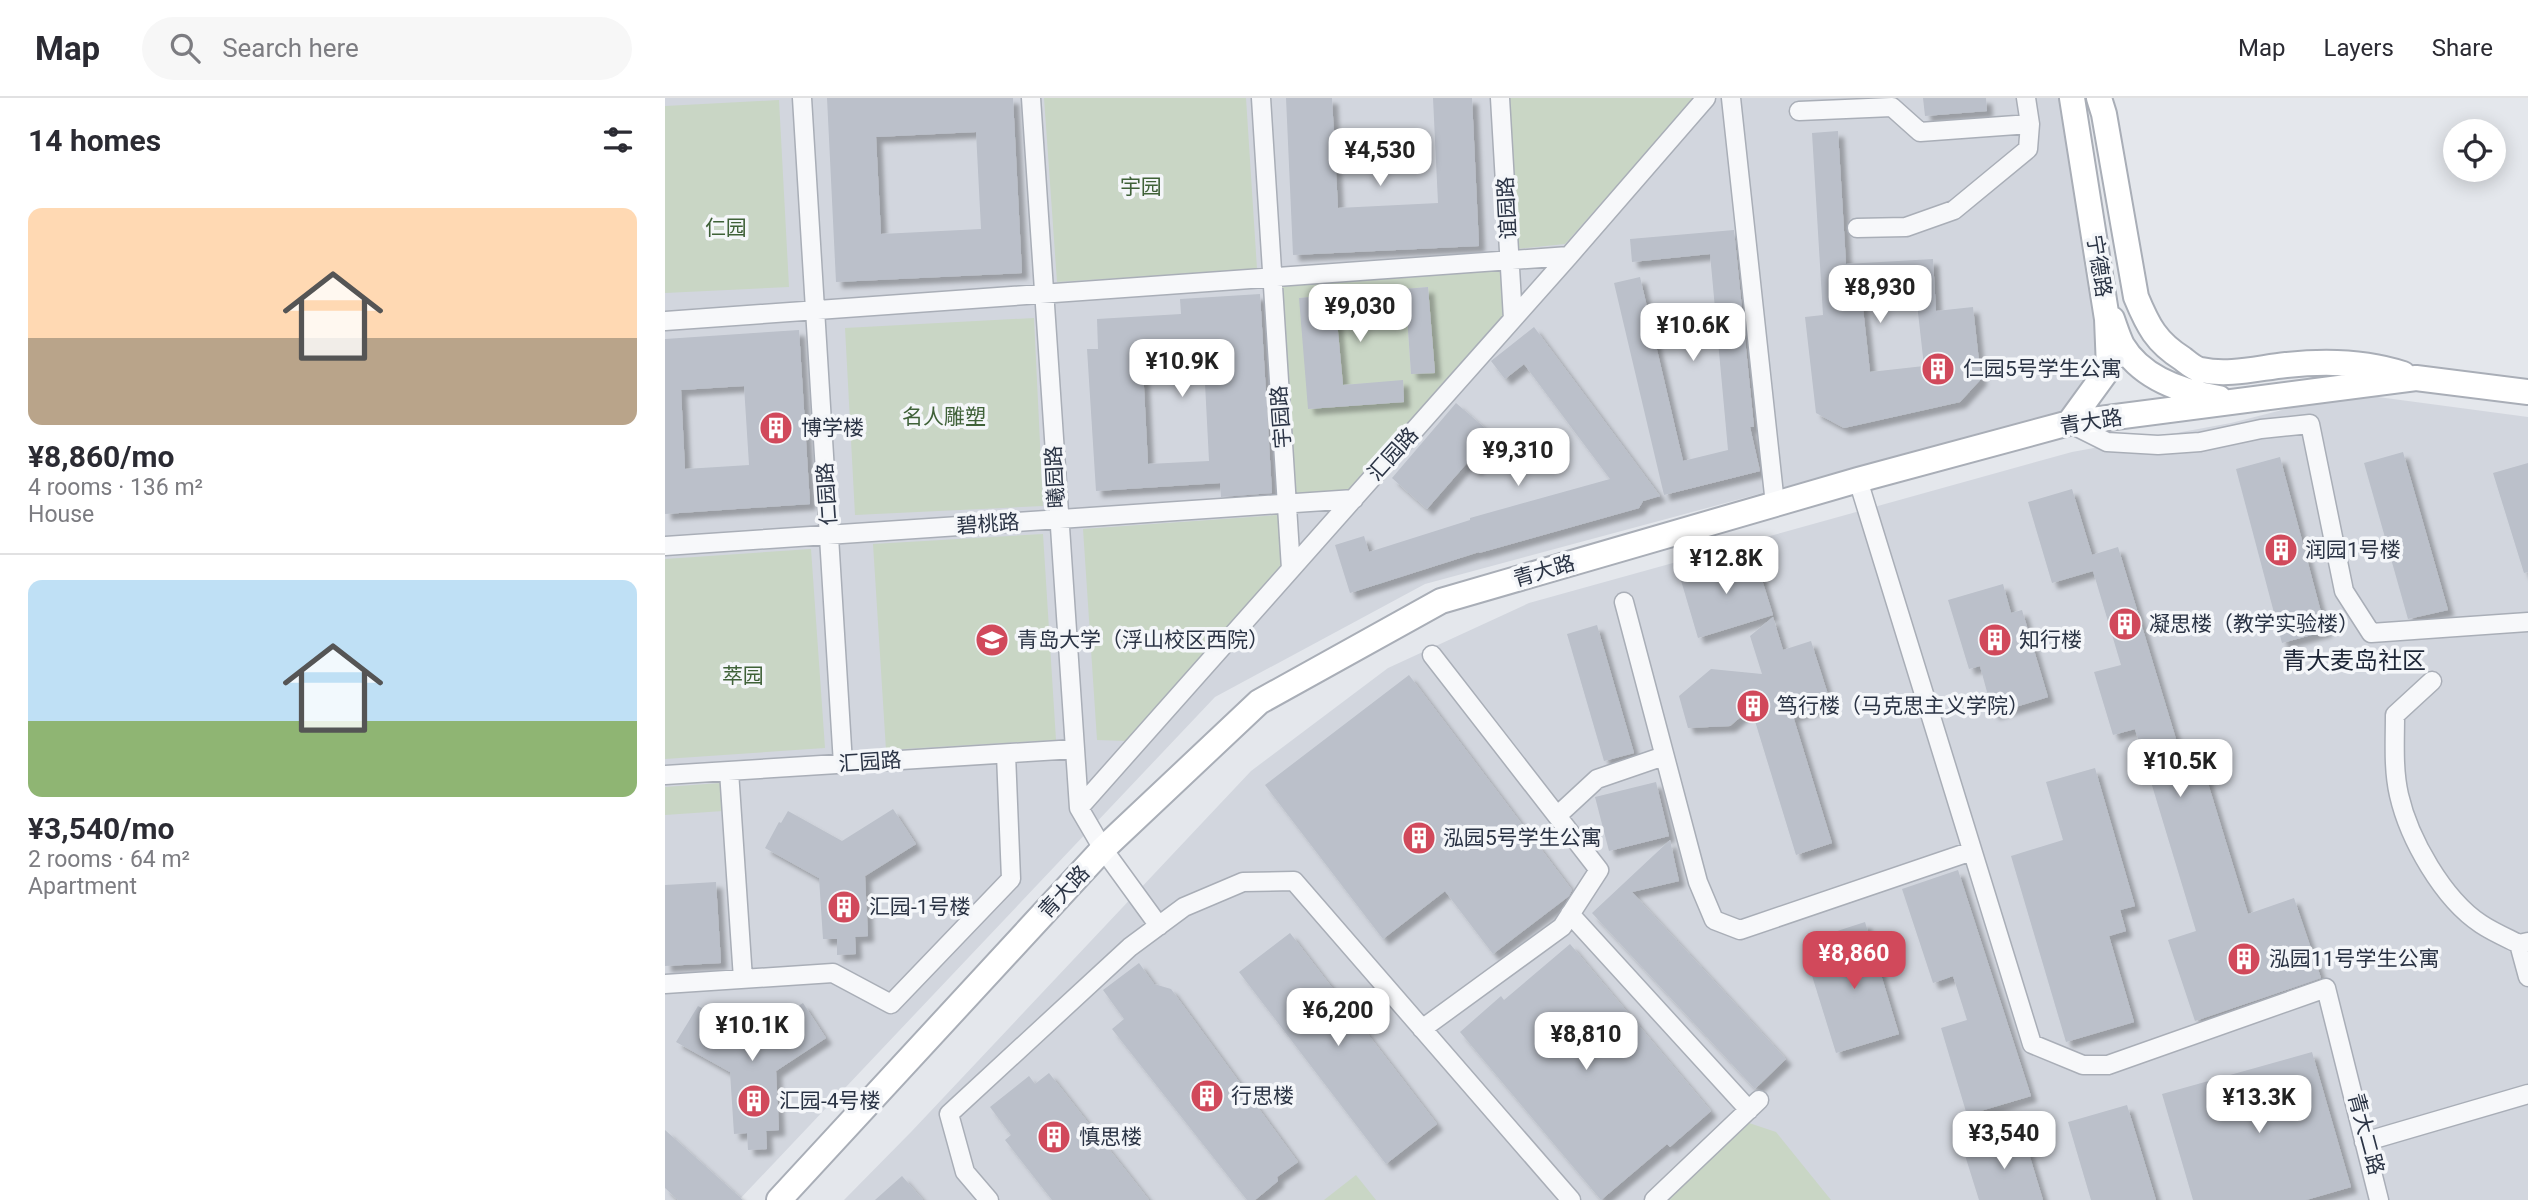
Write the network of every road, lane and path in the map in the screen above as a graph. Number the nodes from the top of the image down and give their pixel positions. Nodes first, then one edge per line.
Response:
1 (802, 98) edge
2 (1031, 98) edge
3 (1261, 98) edge
4 (1500, 98) edge
5 (1706, 98) edge
6 (1731, 98) edge
7 (2026, 98) edge
8 (2072, 98) edge
9 (2099, 98) edge
10 (1799, 111) dead end
11 (2030, 124) junction
12 (1857, 228) dead end
13 (1569, 256) junction
14 (1510, 261) junction
15 (1272, 278) junction
16 (1044, 294) junction
17 (2103, 296) junction
18 (815, 310) junction
19 (1513, 319) junction
20 (665, 321) edge
21 (2416, 378) junction
22 (2528, 392) edge
23 (2241, 401) junction
24 (2069, 423) junction
25 (1858, 480) junction
26 (1353, 499) junction
27 (1287, 503) junction
28 (1775, 504) junction
29 (1058, 519) junction
30 (829, 535) junction
31 (665, 546) edge
32 (1291, 569) junction
33 (1624, 602) dead end
34 (2528, 622) edge
35 (1432, 655) dead end
36 (2432, 681) dead end
37 (1075, 749) junction
38 (1006, 754) junction
39 (1664, 756) junction
40 (843, 764) junction
41 (729, 771) junction
42 (665, 775) edge
43 (1079, 808) junction
44 (1557, 816) junction
45 (1103, 849) junction
46 (1972, 850) junction
47 (1570, 914) junction
48 (1159, 926) junction
49 (2523, 943) edge
50 (2528, 977) edge
51 (743, 979) junction
52 (665, 984) edge
53 (1422, 1028) junction
54 (2528, 1094) edge
55 (2366, 1142) junction
56 (2376, 1199) edge
57 (779, 1200) edge
58 (989, 1200) edge
59 (1571, 1200) edge
60 (1654, 1200) edge

1 - 18 street, 仁园路
2 - 16 street, 曦园路
3 - 15 street, 宇园路
4 - 14 street, 谊园路
5 - 13 street, 汇园路
6 - 28 street
7 - 11 street
8 - 17 street, 宁德路
9 - 21 street
10 - 11 street
11 - 12 street
13 - 14 street
13 - 19 street, 汇园路
14 - 15 street
14 - 19 street, 谊园路
15 - 16 street
15 - 27 street, 宇园路
16 - 18 street
16 - 29 street, 曦园路
17 - 23 street
17 - 24 street, 宁德路
18 - 20 street
18 - 30 street, 仁园路
19 - 26 street, 汇园路
21 - 22 street, 青大路
21 - 23 street, 青大路
23 - 24 street, 青大路
24 - 25 street, 青大路
24 - 34 street
25 - 28 street, 青大路
25 - 46 street
26 - 27 street, 碧桃路
26 - 32 street, 汇园路
27 - 29 street, 碧桃路
27 - 32 street, 宇园路
28 - 45 street, 青大路
29 - 30 street, 碧桃路
29 - 37 street, 曦园路
30 - 31 street, 碧桃路
30 - 40 street, 仁园路
32 - 43 street, 汇园路
33 - 39 street
35 - 44 street
36 - 49 street
37 - 38 street, 汇园路
37 - 43 street, 曦园路
38 - 40 street, 汇园路
38 - 51 street
39 - 44 street
39 - 46 street
40 - 41 street, 汇园路
41 - 42 street, 汇园路
41 - 51 street
43 - 45 street, 曦园路
44 - 47 street
45 - 48 street, 曦园路
45 - 57 street, 青大路
46 - 55 street
47 - 53 street
47 - 60 street
48 - 53 street
48 - 58 street
49 - 50 street
51 - 52 street
53 - 59 street
54 - 55 street
55 - 56 street

